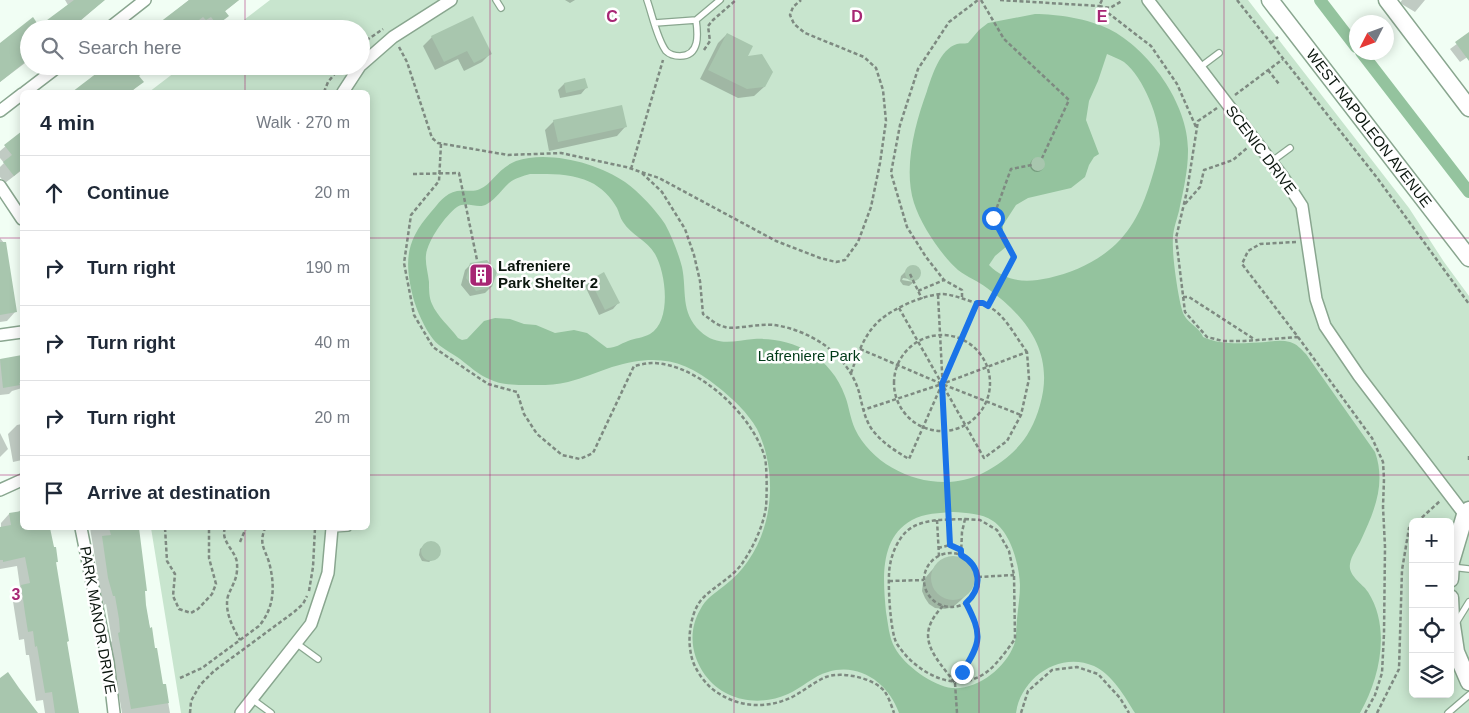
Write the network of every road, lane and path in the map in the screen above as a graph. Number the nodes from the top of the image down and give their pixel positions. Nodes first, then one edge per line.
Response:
1 (451, 0) edge
2 (496, 0) edge
3 (647, 0) edge
4 (720, 0) edge
5 (736, 0) edge
6 (801, 0) edge
7 (979, 0) edge
8 (1000, 0) edge
9 (1102, 0) edge
10 (1148, 0) edge
11 (1237, 0) edge
12 (1270, 0) edge
13 (1387, 0) edge
14 (1122, 1) dead end
15 (137, 2) edge
16 (1099, 6) junction
17 (501, 8) dead end
18 (118, 20) edge
19 (696, 20) junction
20 (655, 23) junction
21 (393, 37) junction
22 (1278, 37) dead end
23 (370, 38) edge
24 (1271, 43) junction
25 (1218, 53) dead end
26 (702, 54) dead end
27 (370, 58) edge
28 (1284, 58) junction
29 (670, 63) dead end
30 (1200, 68) junction
31 (1268, 70) junction
32 (47, 75) edge
33 (334, 75) edge
34 (353, 75) edge
35 (1279, 84) dead end
36 (28, 90) edge
37 (325, 90) edge
38 (344, 90) edge
39 (20, 96) edge
40 (1226, 102) junction
41 (1469, 108) edge
42 (0, 112) edge
43 (1197, 128) junction
44 (1255, 140) junction
45 (441, 144) junction
46 (1290, 148) dead end
47 (1042, 158) dead end
48 (1271, 162) junction
49 (1032, 165) dead end
50 (632, 169) junction
51 (641, 172) junction
52 (413, 174) dead end
53 (440, 174) junction
54 (0, 186) edge
55 (1184, 205) junction
56 (20, 216) edge
57 (1308, 242) junction
58 (1469, 258) edge
59 (477, 260) dead end
60 (910, 274) dead end
61 (944, 280) junction
62 (918, 291) junction
63 (938, 295) junction
64 (962, 297) junction
65 (1183, 297) junction
66 (922, 299) junction
67 (977, 303) junction
68 (1469, 304) edge
69 (988, 306) junction
70 (900, 308) junction
71 (20, 332) edge
72 (940, 334) junction
73 (0, 335) edge
74 (1298, 337) junction
75 (961, 340) junction
76 (1255, 340) junction
77 (918, 341) junction
78 (860, 349) junction
79 (1027, 352) junction
80 (897, 364) junction
81 (988, 367) junction
82 (850, 373) junction
83 (942, 384) junction
84 (898, 399) junction
85 (986, 401) junction
86 (863, 410) junction
87 (1021, 415) junction
88 (965, 424) junction
89 (924, 427) junction
90 (945, 431) junction
91 (1469, 456) edge
92 (1469, 460) edge
93 (20, 481) edge
94 (0, 490) edge
95 (1449, 494) junction
96 (1467, 512) edge
97 (965, 518) junction
98 (1422, 518) edge
99 (937, 520) junction
100 (1409, 528) edge
101 (81, 530) edge
102 (165, 530) edge
103 (209, 530) edge
104 (224, 530) edge
105 (245, 530) edge
106 (264, 530) edge
107 (314, 530) edge
108 (332, 530) edge
109 (240, 542) dead end
110 (950, 545) junction
111 (938, 548) junction
112 (961, 550) junction
113 (961, 555) junction
114 (939, 556) junction
115 (1452, 563) edge
116 (1454, 567) edge
117 (1469, 569) edge
118 (1014, 575) junction
119 (978, 577) junction
120 (924, 580) junction
121 (889, 581) junction
122 (1469, 602) edge
123 (966, 603) junction
124 (943, 606) junction
125 (1454, 627) edge
126 (1454, 637) edge
127 (240, 640) junction
128 (296, 643) junction
129 (318, 659) dead end
130 (180, 678) dead end
131 (1469, 682) edge
132 (955, 683) junction
133 (1469, 695) edge
134 (252, 699) junction
135 (114, 713) edge
136 (190, 713) edge
137 (241, 713) edge
138 (271, 713) edge
139 (894, 713) edge
140 (957, 713) edge
141 (1021, 713) edge
142 (1130, 713) edge
143 (1366, 713) edge
144 (1377, 713) edge
145 (1448, 713) edge

1 - 21 street
2 - 17 lane
3 - 20 lane
4 - 19 lane
5 - 26 path
6 - 51 path
7 - 47 path
7 - 61 path
8 - 16 path
9 - 16 path
10 - 30 street, SCENIC DRIVE
11 - 24 path
12 - 58 main road, WEST NAPOLEON AVENUE
13 - 41 main road
14 - 16 path
15 - 18 street
16 - 43 path
19 - 20 lane
19 - 20 lane
21 - 23 path
21 - 27 street
21 - 45 path
22 - 24 path
24 - 28 path
25 - 30 lane
28 - 31 path
28 - 68 path
29 - 50 path
30 - 40 street, SCENIC DRIVE
31 - 35 path
31 - 40 path
32 - 36 street
33 - 37 path
34 - 38 street
39 - 42 street
40 - 43 path
40 - 44 street, SCENIC DRIVE
43 - 55 path
44 - 48 street, SCENIC DRIVE
44 - 55 path
45 - 50 path
45 - 53 path
46 - 48 lane
48 - 57 street, SCENIC DRIVE
49 - 69 path
50 - 51 path
51 - 82 path
52 - 53 path
53 - 59 path
53 - 139 path
54 - 56 street
55 - 65 path
57 - 74 path
57 - 95 street, SCENIC DRIVE
60 - 62 path
61 - 62 path
61 - 64 path
62 - 66 path
63 - 64 path
63 - 66 path
63 - 72 path
64 - 67 path
65 - 76 path
65 - 76 path
66 - 70 path
67 - 69 path
67 - 75 path
69 - 79 path
70 - 77 path
70 - 78 path
71 - 73 street
72 - 75 path
72 - 77 path
72 - 83 path
74 - 76 path
74 - 143 path
75 - 81 path
75 - 83 path
77 - 80 path
77 - 83 path
78 - 80 path
78 - 82 path
79 - 81 path
79 - 87 path
80 - 83 path
80 - 84 path
81 - 83 path
81 - 85 path
82 - 86 path
83 - 84 path
83 - 85 path
83 - 88 path
83 - 89 path
83 - 90 path
84 - 86 path
84 - 89 path
85 - 87 path
85 - 88 path
86 - 89 path
87 - 88 path
88 - 90 path
89 - 90 path
90 - 110 path, bridge
91 - 92 path
93 - 94 street
95 - 96 street, SCENIC DRIVE
95 - 98 path
96 - 115 main road
97 - 99 path
97 - 112 path
97 - 118 path
99 - 111 path
99 - 121 path
100 - 144 path
101 - 135 street, PARK MANOR DRIVE
102 - 103 path
104 - 127 path
105 - 109 path
106 - 127 path
107 - 136 path
108 - 128 street
110 - 111 path
110 - 112 path
111 - 114 path
112 - 113 path
113 - 114 path
113 - 119 path
114 - 120 path
116 - 117 lane
118 - 119 path
118 - 132 path
119 - 123 path
120 - 121 path
120 - 124 path
121 - 132 path
122 - 125 lane
123 - 124 path
123 - 132 path
124 - 132 path
126 - 131 main road
127 - 130 path
128 - 129 lane
128 - 134 street
132 - 140 path
133 - 145 lane
134 - 137 street
134 - 138 lane
141 - 142 path

